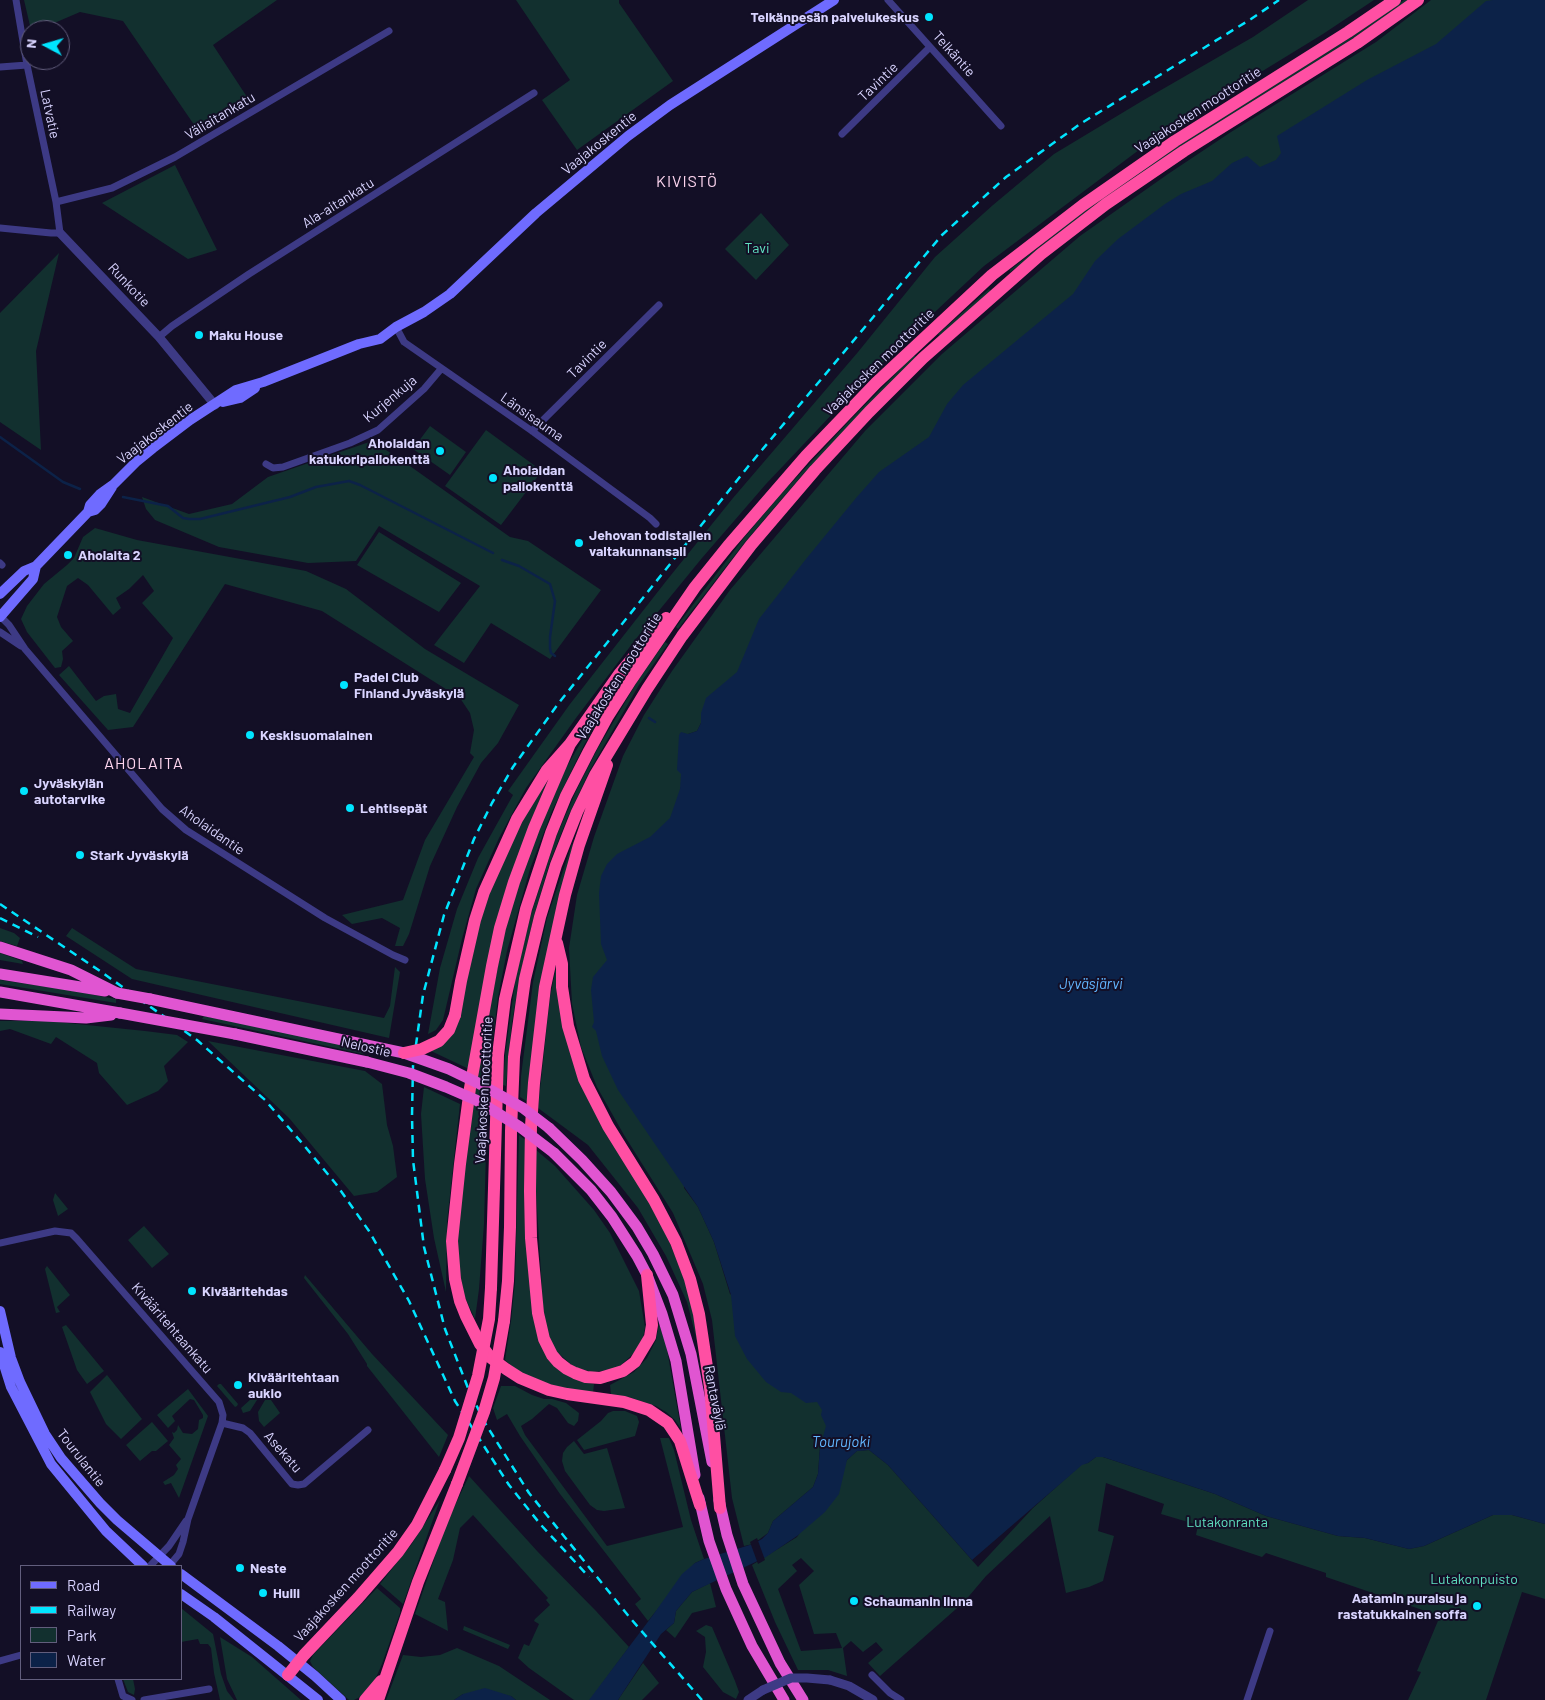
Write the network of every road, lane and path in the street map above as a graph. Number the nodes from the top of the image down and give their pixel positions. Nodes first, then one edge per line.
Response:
1 (16, 0) edge
2 (834, 0) edge
3 (888, 0) edge
4 (1395, 0) edge
5 (1418, 0) edge
6 (20, 24) edge
7 (389, 31) dead end
8 (930, 48) junction
9 (20, 66) edge
10 (0, 67) edge
11 (28, 70) edge
12 (534, 93) dead end
13 (1001, 126) dead end
14 (842, 134) dead end
15 (56, 202) junction
16 (0, 228) edge
17 (60, 233) junction
18 (659, 304) dead end
19 (396, 328) junction
20 (159, 337) junction
21 (441, 369) junction
22 (215, 405) junction
23 (532, 431) junction
24 (266, 464) dead end
25 (656, 524) dead end
26 (36, 566) junction
27 (695, 587) junction
28 (0, 594) edge
29 (0, 616) edge
30 (0, 632) edge
31 (25, 649) junction
32 (614, 741) junction
33 (570, 744) junction
34 (556, 940) junction
35 (0, 947) edge
36 (405, 960) dead end
37 (0, 974) edge
38 (0, 992) edge
39 (117, 992) junction
40 (0, 1014) edge
41 (120, 1014) junction
42 (404, 1053) junction
43 (549, 1128) joint
44 (0, 1243) edge
45 (647, 1275) junction
46 (0, 1311) edge
47 (0, 1352) edge
48 (222, 1423) junction
49 (368, 1430) dead end
50 (700, 1505) junction
51 (720, 1508) junction
52 (188, 1519) junction
53 (159, 1557) junction
54 (142, 1565) edge
55 (151, 1565) edge
56 (169, 1565) edge
57 (171, 1565) edge
58 (182, 1575) edge
59 (182, 1595) edge
60 (1270, 1631) dead end
61 (20, 1655) edge
62 (0, 1661) edge
63 (298, 1662) junction
64 (872, 1674) dead end
65 (288, 1675) junction
66 (386, 1676) junction
67 (118, 1680) edge
68 (209, 1689) dead end
69 (132, 1700) edge
70 (144, 1700) edge
71 (318, 1700) edge
72 (341, 1700) edge
73 (365, 1700) edge
74 (378, 1700) edge
75 (748, 1700) edge
76 (784, 1700) edge
77 (802, 1700) edge
78 (873, 1700) edge
79 (901, 1700) edge
80 (1247, 1700) edge

1 - 6 street, Latvatie
2 - 19 main road, Vaajakoskentie
3 - 8 street, Telkäntie
4 - 27 highway, Vaajakosken moottoritie
5 - 32 highway, Vaajakosken moottoritie
7 - 15 street, Väliaitankatu
8 - 13 street, Telkäntie
8 - 14 street, Tavintie
9 - 10 street
11 - 15 street, Latvatie
12 - 20 street, Ala-aitankatu
15 - 17 street, Latvatie
16 - 17 street
17 - 20 street, Runkotie
18 - 23 street, Tavintie
19 - 21 street, Länsisauma
19 - 22 main road, Vaajakoskentie
20 - 22 street, Runkotie
21 - 23 street, Länsisauma
21 - 24 street, Kurjenkuja
22 - 26 main road, Vaajakoskentie
23 - 25 street, Länsisauma
26 - 28 main road, Vaajakoskentie
26 - 29 main road, Vaajakoskentie
27 - 33 highway
27 - 63 highway, Vaajakosken moottoritie, bridge
29 - 31 street, Aholaidantie
30 - 31 street, Aholaidantie
31 - 36 street, Aholaidantie
32 - 34 highway
32 - 66 highway, Vaajakosken moottoritie, bridge
33 - 42 highway, bridge
33 - 50 highway
34 - 45 highway
34 - 51 highway
35 - 39 highway
37 - 39 highway, Nelostie
38 - 41 highway, Nelostie
39 - 42 highway, Nelostie, bridge
40 - 41 highway
41 - 45 highway, Nelostie, bridge
42 - 43 highway, Nelostie, bridge
43 - 51 highway, Rantaväylä
44 - 48 street, Kivääritehtaankatu
45 - 50 highway
46 - 53 main road, Tourulantie
47 - 54 main road, Tourulantie
48 - 49 street, Asekatu
48 - 52 street
50 - 76 highway
51 - 77 highway, Rantaväylä
52 - 53 street
52 - 57 street
53 - 55 street
53 - 56 main road, Tourulantie
58 - 63 main road
59 - 65 main road
60 - 80 street
61 - 62 street
63 - 65 highway, Vaajakosken moottoritie
63 - 72 main road
64 - 79 street
65 - 71 main road
66 - 73 highway
66 - 74 highway, Vaajakosken moottoritie
67 - 69 street
68 - 70 street
75 - 78 street, bridge

